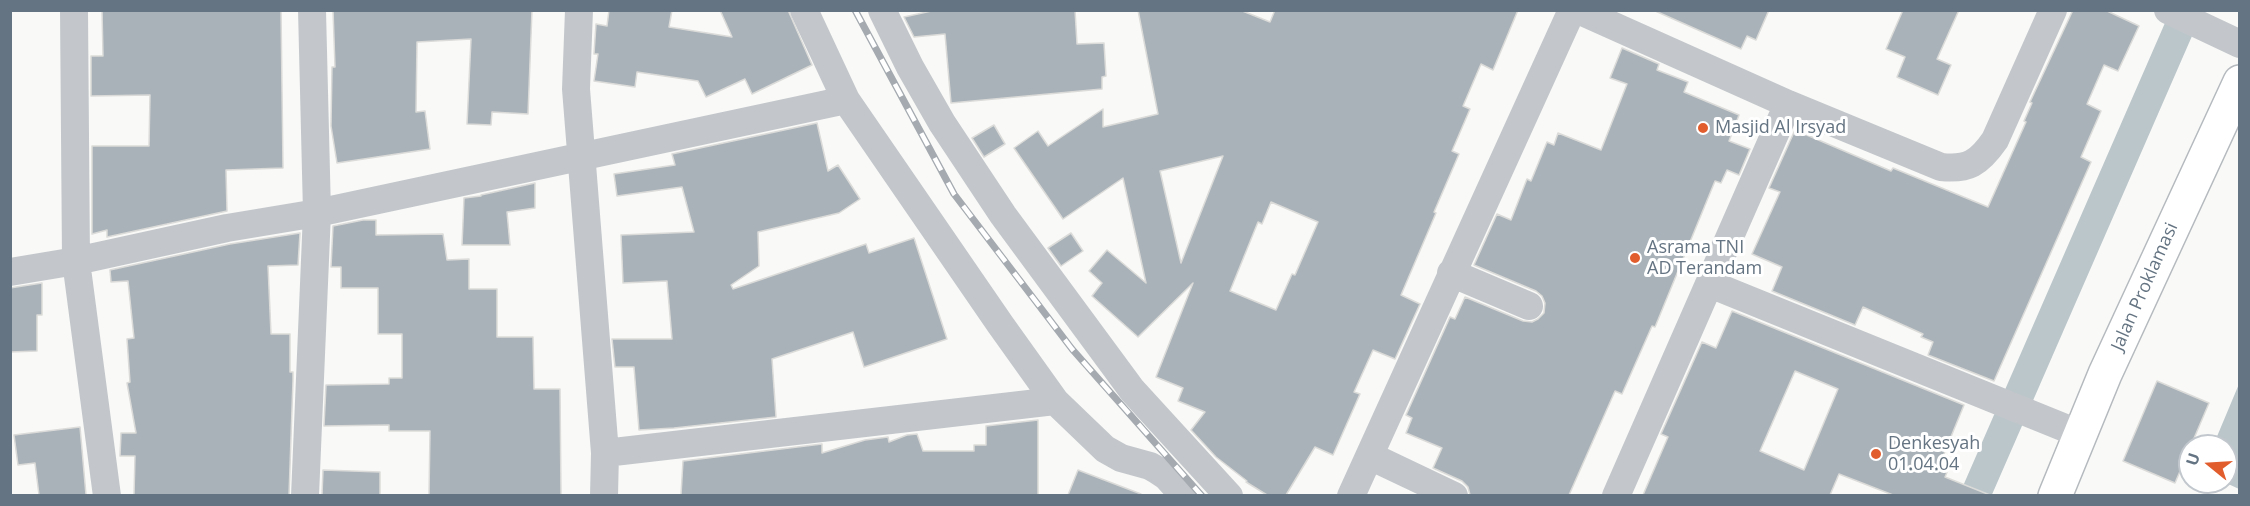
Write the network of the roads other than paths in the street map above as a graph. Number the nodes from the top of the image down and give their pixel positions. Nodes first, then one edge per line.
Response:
1 (74, 10) edge
2 (312, 10) edge
3 (579, 10) edge
4 (804, 10) edge
5 (882, 10) edge
6 (1572, 10) edge
7 (1578, 10) edge
8 (2053, 10) edge
9 (2169, 11) edge
10 (2227, 39) edge
11 (2240, 81) edge
12 (846, 100) junction
13 (1788, 104) junction
14 (581, 155) junction
15 (317, 213) junction
16 (76, 261) junction
17 (10, 272) edge
18 (1451, 273) junction
19 (1710, 284) junction
20 (1529, 306) dead end
21 (1055, 401) junction
22 (2080, 434) junction
23 (605, 453) junction
24 (1370, 456) junction
25 (107, 495) edge
26 (305, 495) edge
27 (604, 495) edge
28 (1184, 495) edge
29 (1229, 495) edge
30 (1352, 495) edge
31 (1454, 495) edge
32 (1616, 495) edge
33 (2055, 495) edge

1 - 16 street
2 - 15 street
3 - 14 street
4 - 12 street
5 - 29 street
6 - 18 street
7 - 13 street
8 - 13 street
9 - 10 street
11 - 22 main road, Jalan Proklamasi
12 - 14 street
12 - 21 street
13 - 19 street
14 - 15 street
14 - 23 street
15 - 16 street
15 - 26 street
16 - 17 street
16 - 25 street
18 - 20 street
18 - 24 street
19 - 22 street
19 - 32 street
21 - 23 street
21 - 28 street
22 - 33 main road, Jalan Proklamasi
23 - 27 street
24 - 30 street
24 - 31 street

